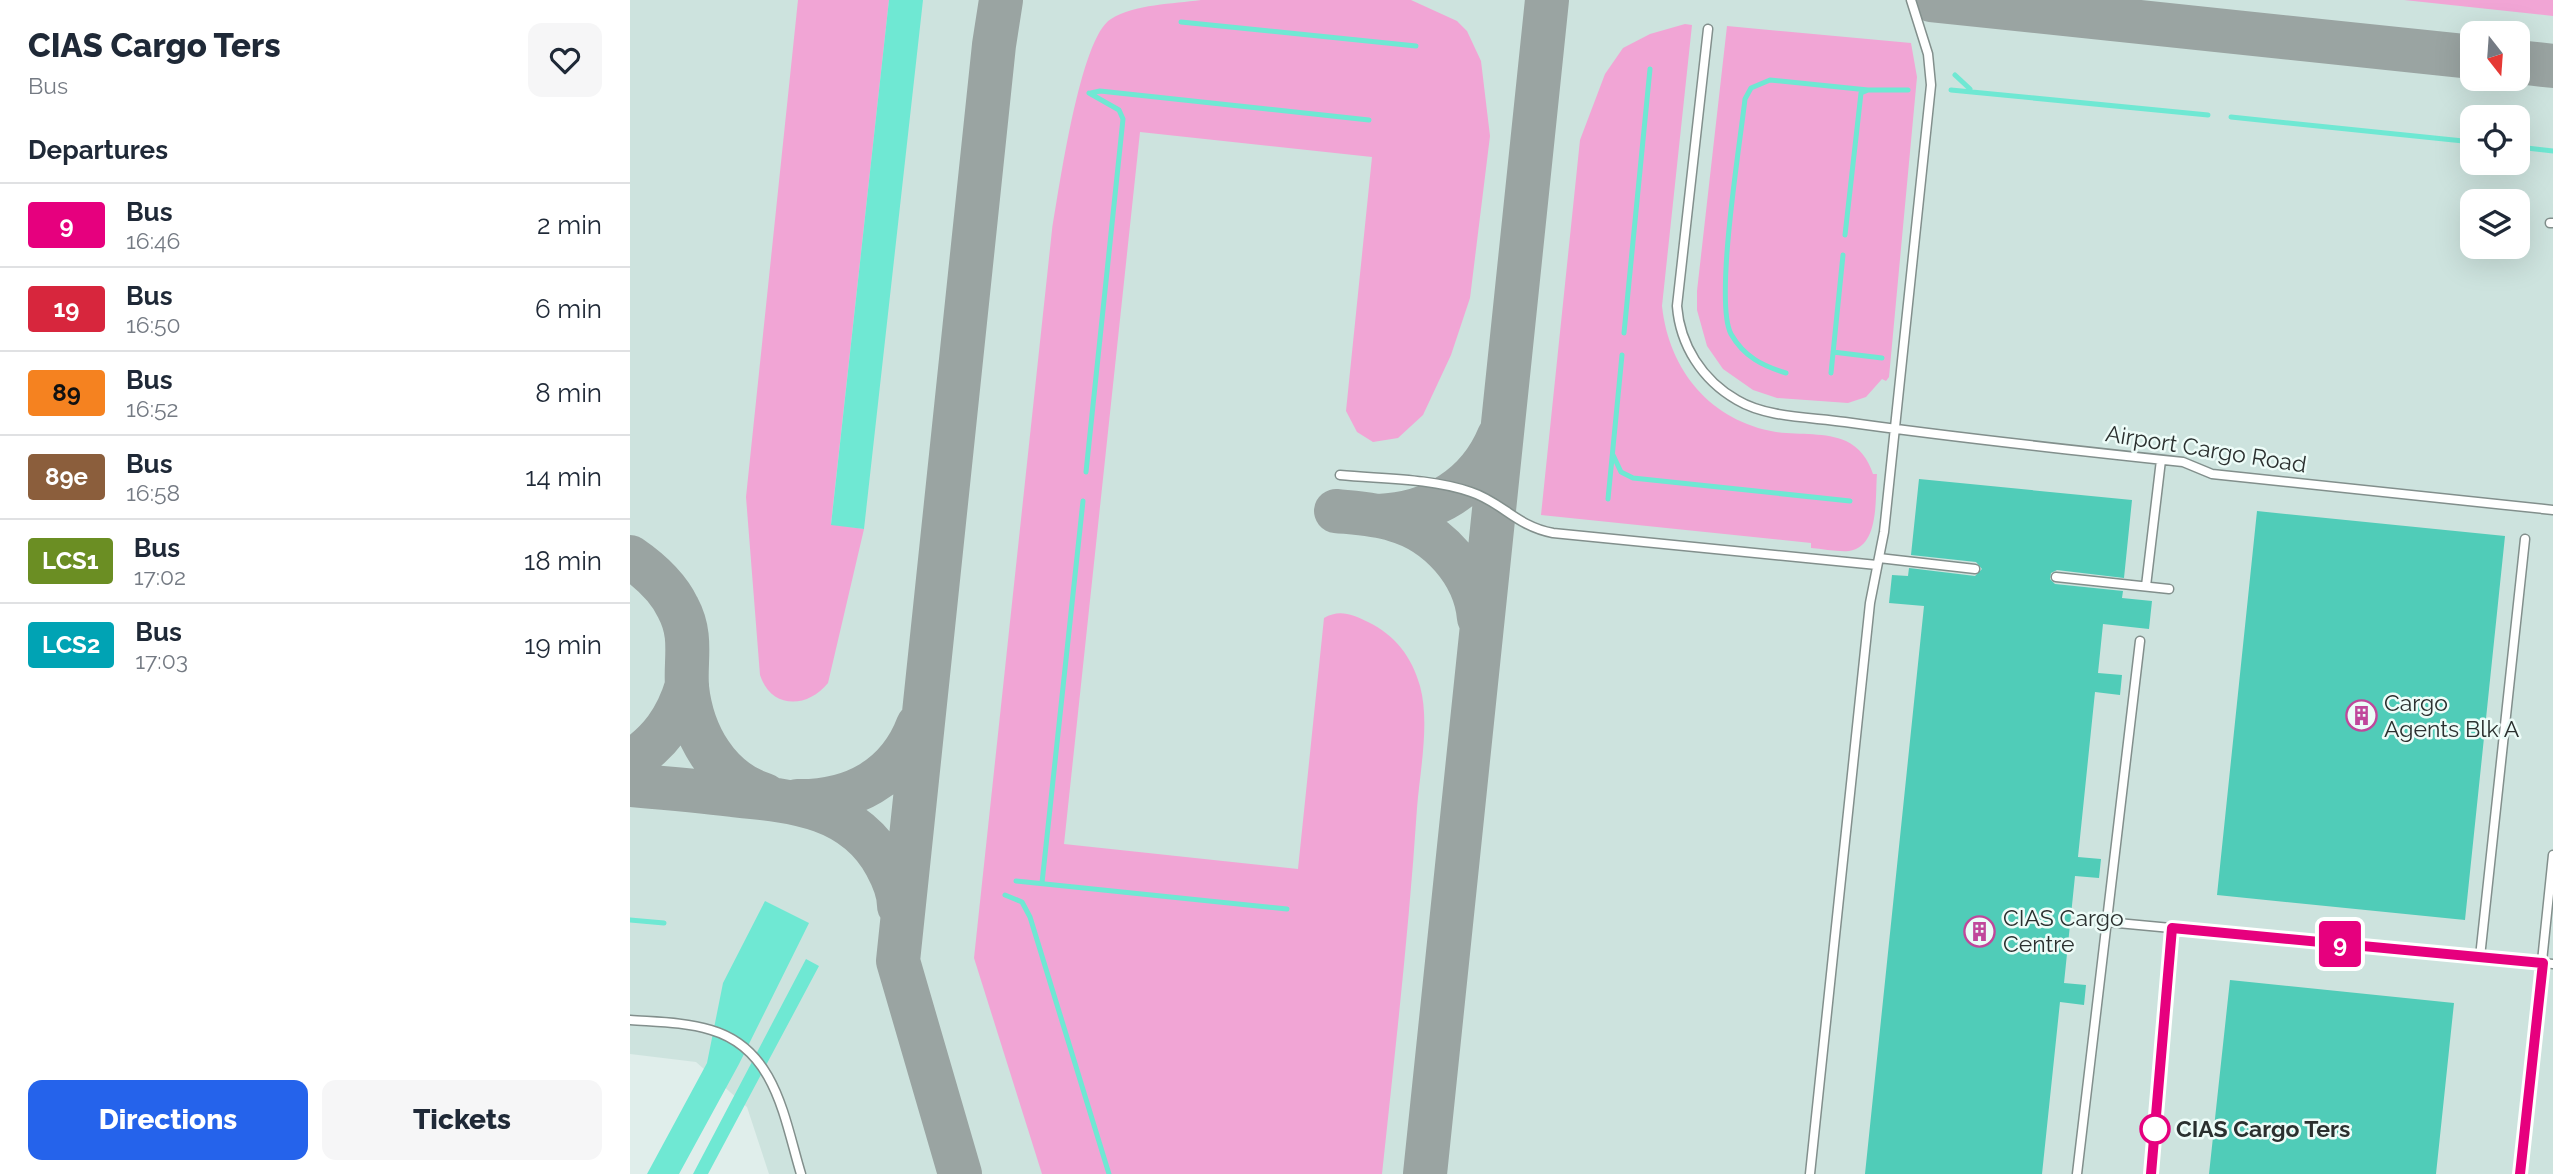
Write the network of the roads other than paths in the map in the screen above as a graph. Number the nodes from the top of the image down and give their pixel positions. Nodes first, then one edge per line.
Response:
1 (1911, 0) edge
2 (1707, 29) dead end
3 (1895, 429) junction
4 (2161, 460) junction
5 (1340, 475) dead end
6 (2553, 510) edge
7 (2525, 539) dead end
8 (1878, 562) junction
9 (1975, 569) dead end
10 (2056, 577) dead end
11 (2146, 586) junction
12 (2169, 589) dead end
13 (2140, 641) dead end
14 (2553, 855) edge
15 (2107, 922) junction
16 (2172, 928) junction
17 (2480, 957) junction
18 (2543, 963) junction
19 (2553, 964) edge
20 (630, 1020) edge
21 (801, 1174) edge
22 (1810, 1174) edge
23 (2077, 1174) edge
24 (2151, 1174) edge
25 (2520, 1174) edge

1 - 3 lane
2 - 3 lane, Airport Cargo Road
3 - 4 lane, Airport Cargo Road
3 - 8 lane
4 - 6 lane, Airport Cargo Road
4 - 11 lane
5 - 8 lane
7 - 17 lane
8 - 9 lane
8 - 22 lane
10 - 11 lane
11 - 12 lane
13 - 15 lane
14 - 18 lane
15 - 16 lane
15 - 23 lane
16 - 17 lane
16 - 24 lane
17 - 18 lane
18 - 19 lane
18 - 25 lane
20 - 21 lane

